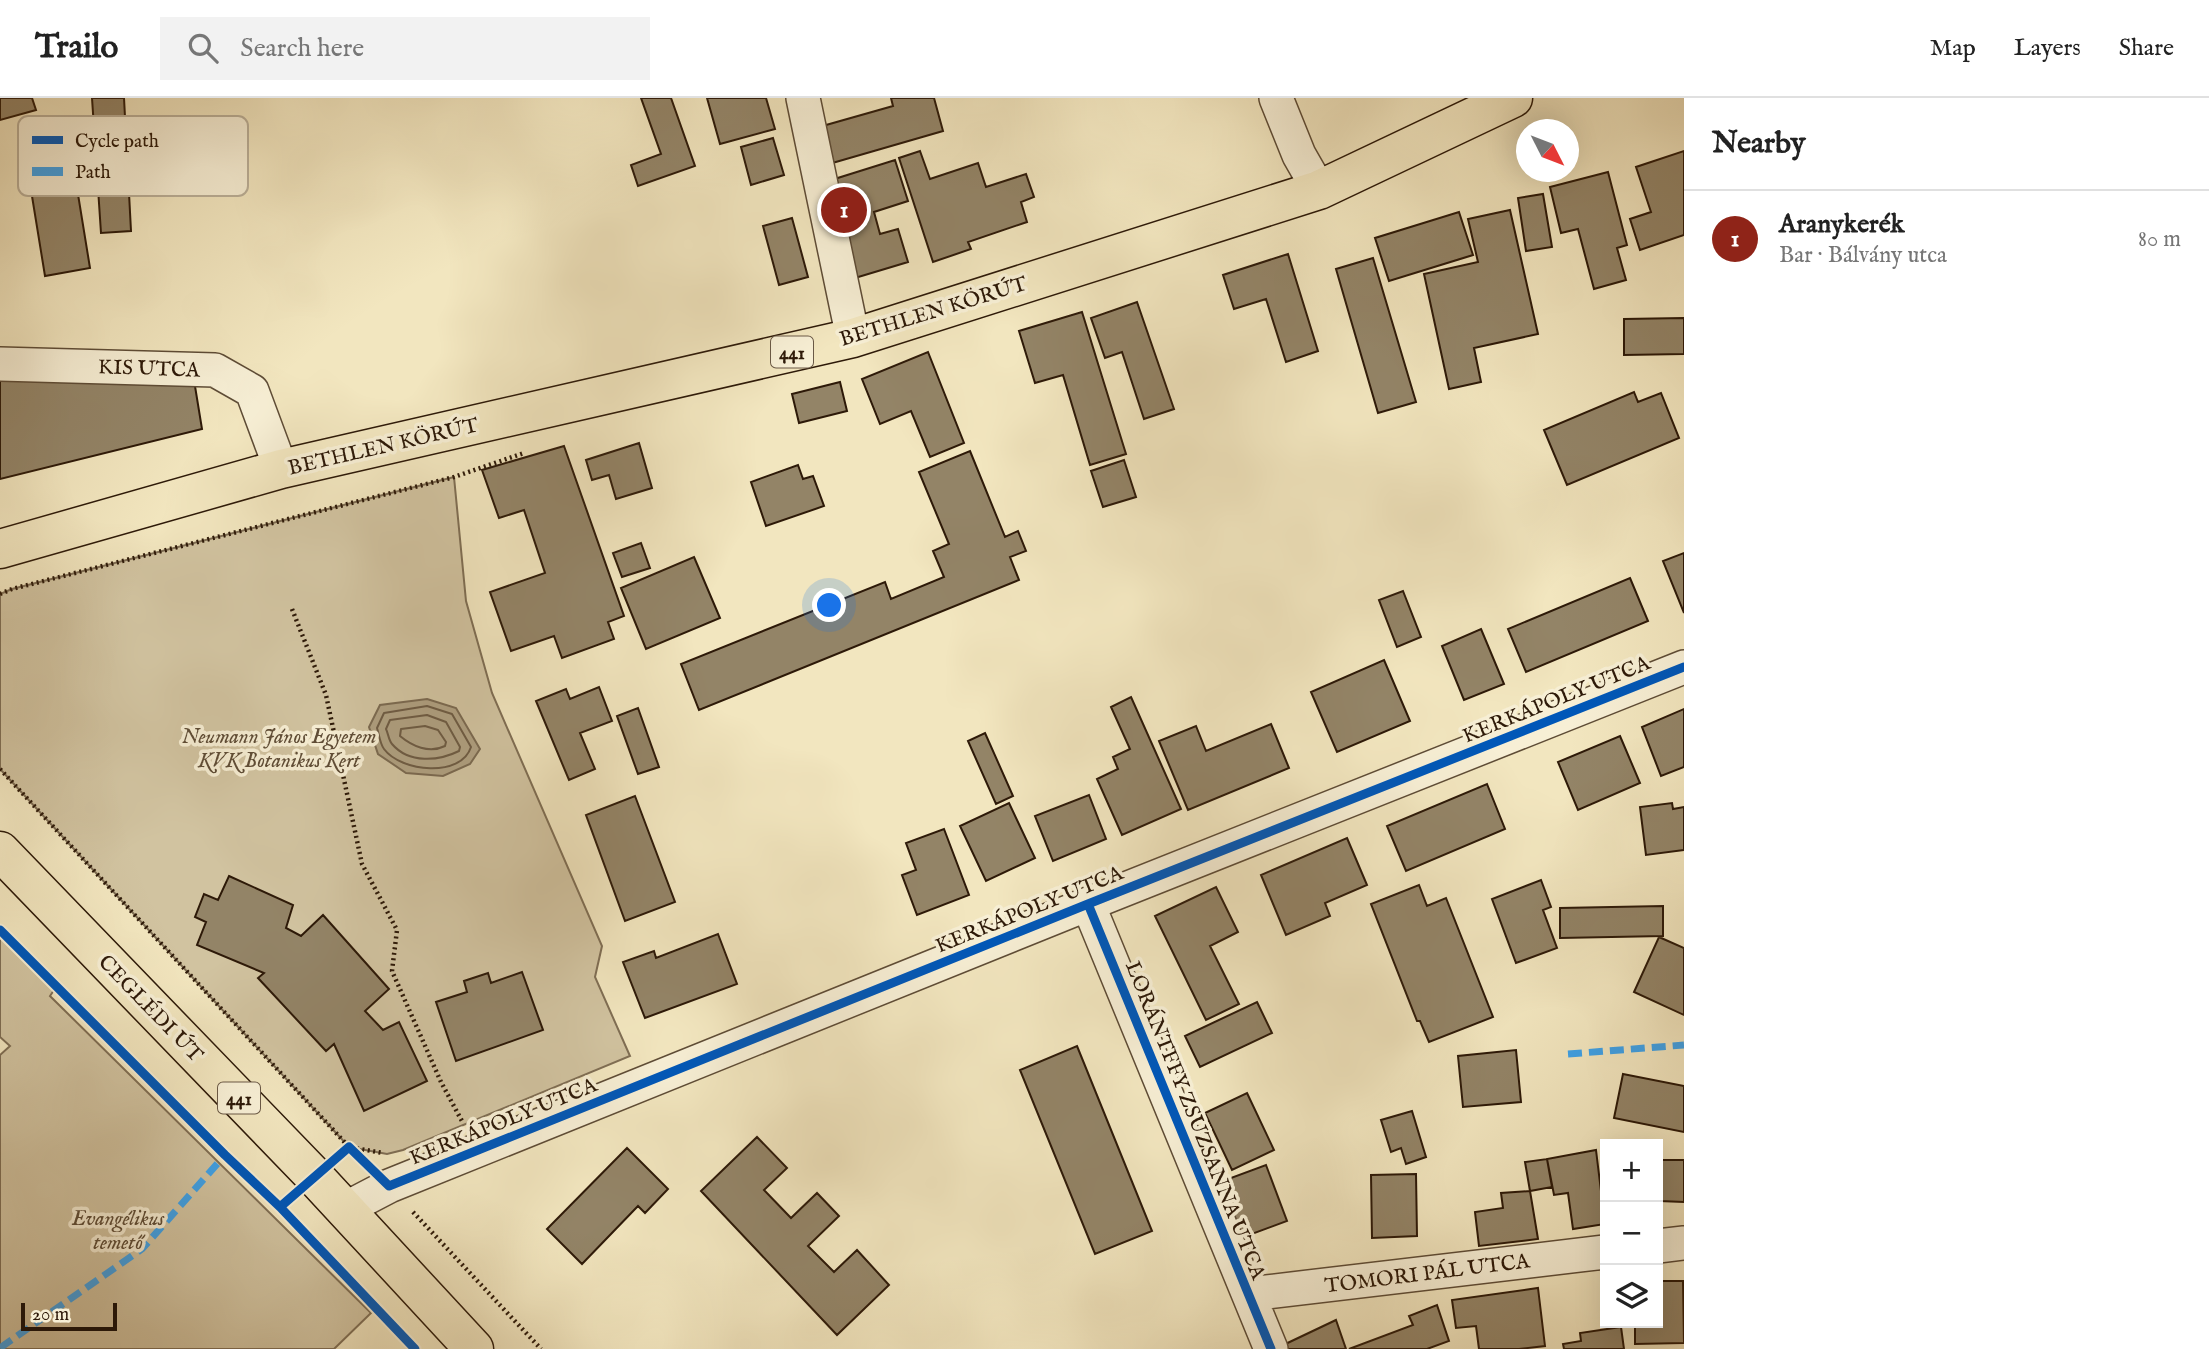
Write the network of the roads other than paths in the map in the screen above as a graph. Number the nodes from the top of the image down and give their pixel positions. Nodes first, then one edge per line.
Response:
1 (803, 98) edge
2 (1276, 98) edge
3 (1513, 98) edge
4 (1319, 190) junction
5 (853, 338) junction
6 (0, 364) edge
7 (281, 469) junction
8 (48, 536) junction
9 (0, 549) edge
10 (0, 559) edge
11 (1684, 667) edge
12 (0, 851) edge
13 (1088, 904) junction
14 (343, 1210) junction
15 (1684, 1242) edge
16 (1663, 1245) edge
17 (1600, 1253) edge
18 (1249, 1294) junction
19 (474, 1349) edge
20 (1271, 1349) edge

1 - 5 street
2 - 4 street
3 - 4 main road, BETHLEN KÖRÚT / 441
4 - 5 main road, BETHLEN KÖRÚT / 441
5 - 7 main road, BETHLEN KÖRÚT / 441
6 - 7 street, KIS UTCA
7 - 8 main road, BETHLEN KÖRÚT / 441
8 - 9 main road, 441
8 - 10 main road
11 - 13 street, KERKÁPOLY UTCA
12 - 14 main road, CEGLÉDI ÚT / 441
13 - 14 street, KERKÁPOLY UTCA
13 - 18 street, LORÁNTFFY ZSUZSANNA UTCA
14 - 19 main road, CEGLÉDI ÚT / 441
15 - 16 street
17 - 18 street, TOMORI PÁL UTCA
18 - 20 street, LORÁNTFFY ZSUZSANNA UTCA

